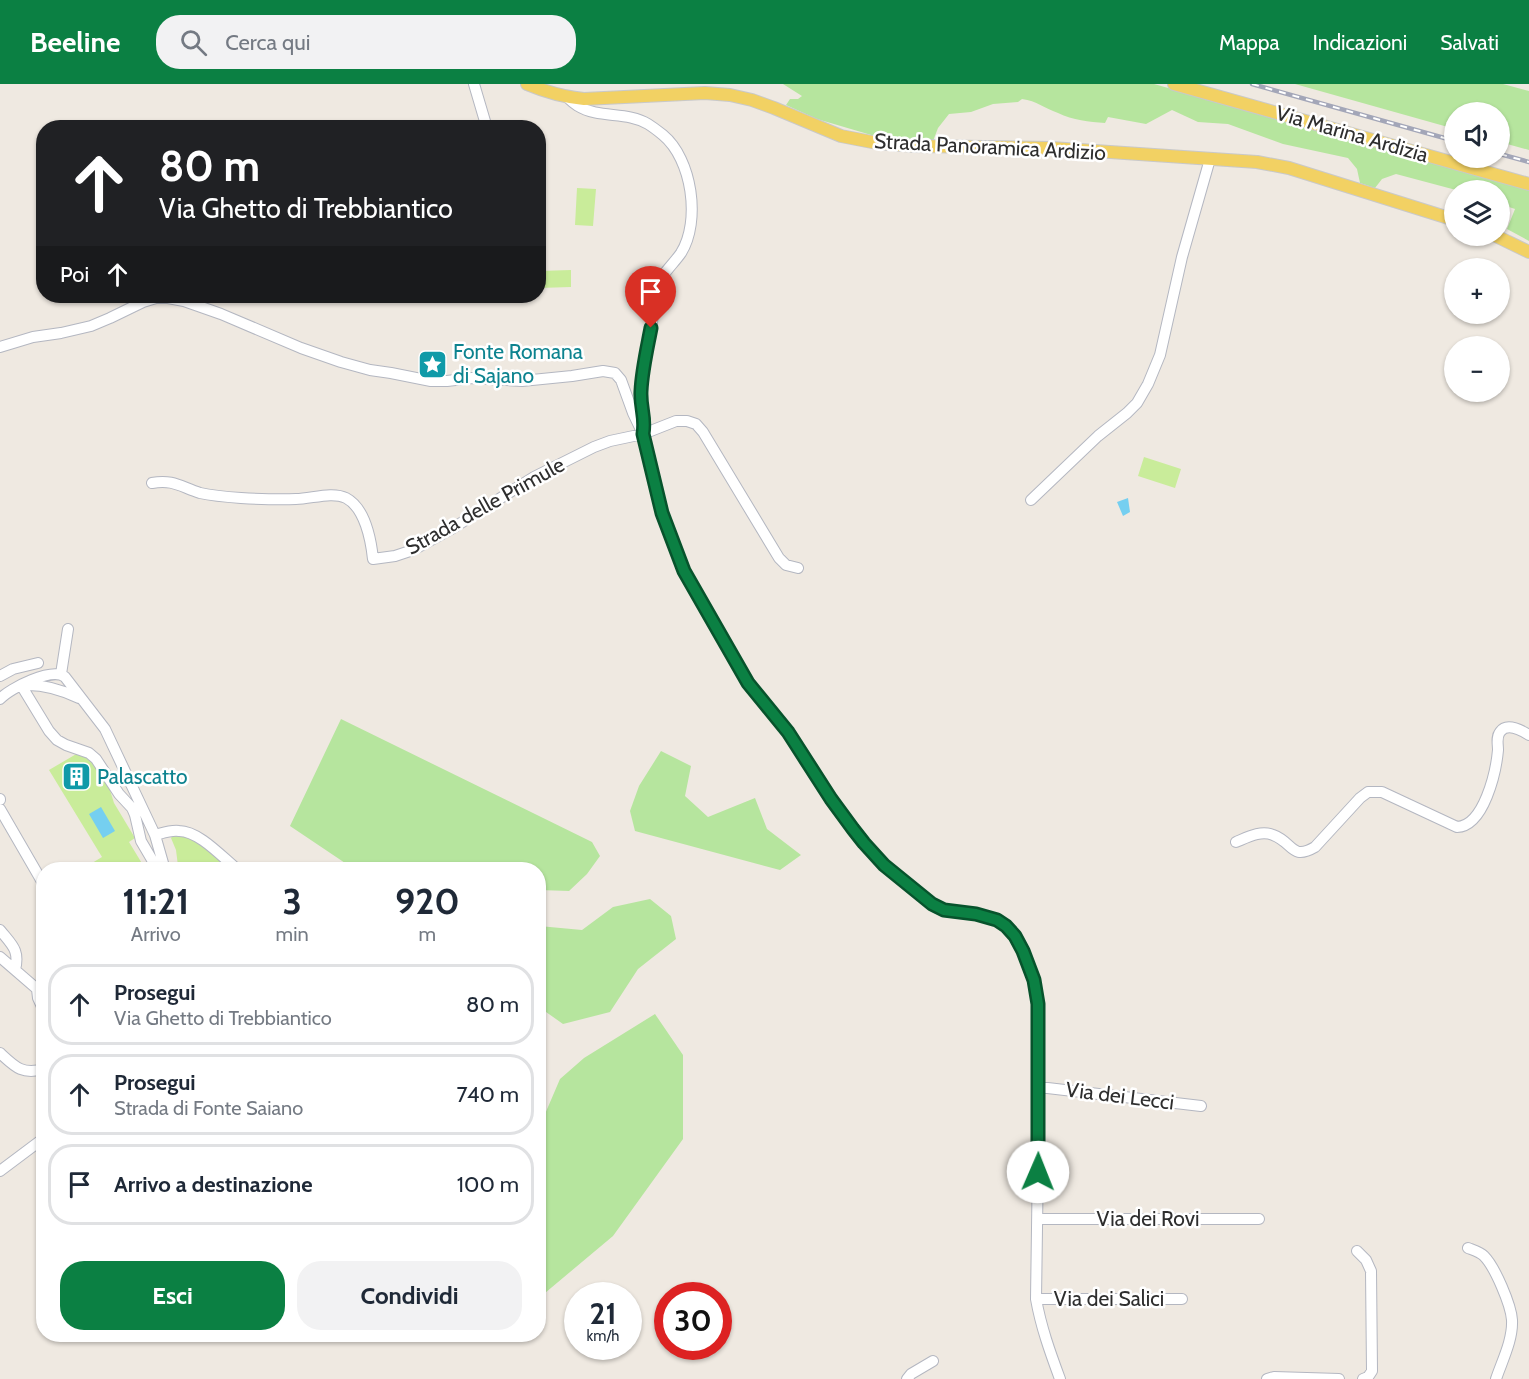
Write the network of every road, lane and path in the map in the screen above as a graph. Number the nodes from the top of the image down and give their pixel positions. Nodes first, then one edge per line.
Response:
1 (474, 84) edge
2 (527, 84) edge
3 (1174, 84) edge
4 (568, 98) junction
5 (485, 120) edge
6 (1210, 159) junction
7 (1529, 184) edge
8 (1444, 217) edge
9 (1510, 243) edge
10 (1529, 252) edge
11 (141, 303) edge
12 (190, 303) edge
13 (0, 347) edge
14 (643, 434) junction
15 (152, 483) dead end
16 (1031, 500) dead end
17 (798, 568) dead end
18 (68, 629) dead end
19 (38, 663) dead end
20 (61, 674) junction
21 (0, 676) edge
22 (21, 685) junction
23 (0, 699) edge
24 (82, 700) junction
25 (1529, 735) edge
26 (0, 809) edge
27 (155, 835) junction
28 (1236, 842) dead end
29 (153, 862) edge
30 (163, 862) edge
31 (229, 862) edge
32 (36, 871) edge
33 (0, 930) edge
34 (0, 957) edge
35 (15, 970) junction
36 (36, 988) edge
37 (0, 1053) edge
38 (36, 1071) edge
39 (1039, 1087) junction
40 (1201, 1106) dead end
41 (36, 1144) edge
42 (0, 1172) edge
43 (1037, 1219) junction
44 (1259, 1219) dead end
45 (1468, 1248) dead end
46 (1357, 1251) dead end
47 (1036, 1299) junction
48 (1182, 1299) dead end
49 (933, 1361) dead end
50 (907, 1379) edge
51 (1060, 1379) edge
52 (1267, 1379) edge
53 (1339, 1379) edge
54 (1363, 1379) edge
55 (1496, 1379) edge

1 - 5 street
2 - 4 main road, Strada Panoramica Ardizio
3 - 7 main road, Via Marina Ardizia
4 - 6 main road, Strada Panoramica Ardizio
4 - 14 street
6 - 8 main road, Strada Panoramica Ardizio
6 - 16 street
9 - 10 main road
11 - 13 street
12 - 14 street
14 - 15 street, Strada delle Primule
14 - 17 street
14 - 39 street
18 - 20 street
19 - 21 street
20 - 22 street
20 - 24 street
22 - 23 street
22 - 24 street
22 - 29 street
24 - 27 street
25 - 28 street
26 - 32 street
27 - 30 street
27 - 31 street
33 - 35 street
34 - 35 street
35 - 36 street
37 - 38 street
39 - 40 street, Via dei Lecci
39 - 43 street
41 - 42 street
43 - 44 street, Via dei Rovi
43 - 47 street
45 - 55 street
46 - 54 street
47 - 48 street, Via dei Salici
47 - 51 street
49 - 50 street
52 - 53 street

